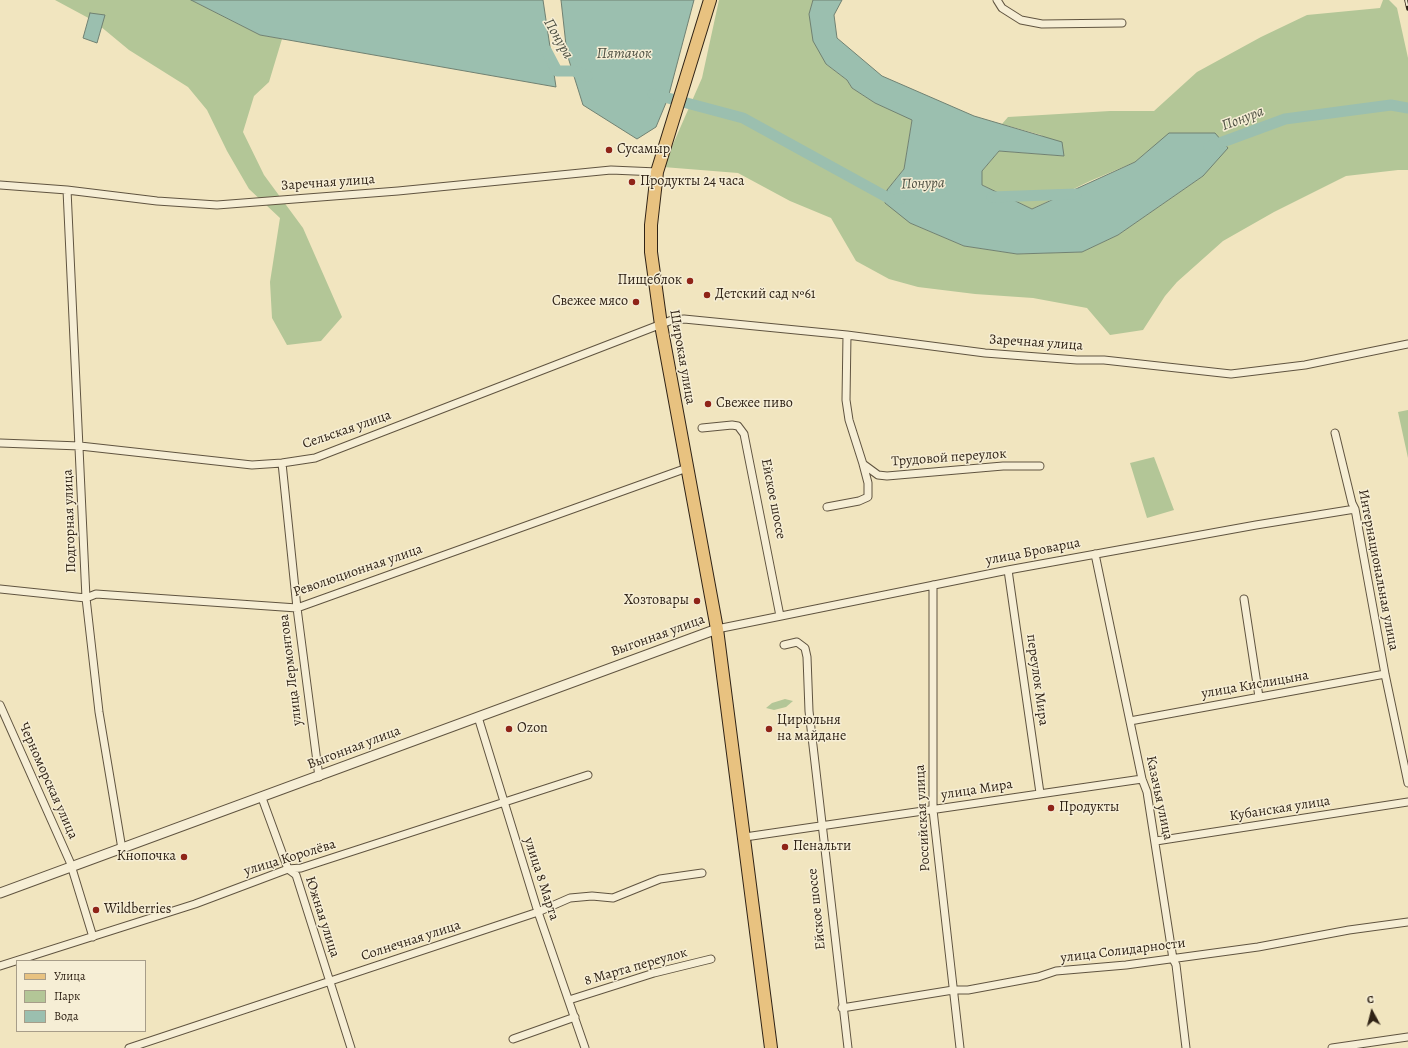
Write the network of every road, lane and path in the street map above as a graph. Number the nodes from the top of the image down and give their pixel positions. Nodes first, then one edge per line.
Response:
1 (710, 0) edge
2 (997, 0) edge
3 (1122, 23) dead end
4 (657, 172) junction
5 (0, 185) edge
6 (67, 190) junction
7 (661, 324) junction
8 (847, 335) junction
9 (1408, 344) edge
10 (702, 428) dead end
11 (1335, 433) dead end
12 (0, 443) edge
13 (80, 446) junction
14 (282, 463) junction
15 (863, 464) junction
16 (1040, 466) dead end
17 (688, 468) junction
18 (827, 507) dead end
19 (1355, 509) junction
20 (1095, 554) junction
21 (1008, 570) junction
22 (933, 585) junction
23 (0, 589) edge
24 (86, 598) junction
25 (1244, 599) dead end
26 (297, 608) junction
27 (780, 616) junction
28 (717, 629) junction
29 (784, 645) dead end
30 (1385, 674) junction
31 (1259, 697) junction
32 (0, 705) edge
33 (478, 716) junction
34 (1130, 721) junction
35 (588, 775) dead end
36 (319, 777) junction
37 (1142, 779) junction
38 (1408, 783) edge
39 (1040, 793) junction
40 (262, 798) junction
41 (504, 802) junction
42 (1408, 802) edge
43 (933, 810) junction
44 (823, 825) junction
45 (745, 837) junction
46 (1156, 841) junction
47 (122, 849) junction
48 (71, 868) junction
49 (288, 870) junction
50 (702, 873) dead end
51 (0, 893) edge
52 (538, 912) junction
53 (1408, 922) edge
54 (93, 937) junction
55 (711, 959) dead end
56 (1173, 959) junction
57 (19, 960) edge
58 (16, 961) edge
59 (0, 966) edge
60 (329, 982) junction
61 (953, 990) junction
62 (569, 1000) junction
63 (842, 1008) junction
64 (575, 1017) junction
65 (1408, 1037) edge
66 (513, 1039) dead end
67 (130, 1048) edge
68 (351, 1048) edge
69 (585, 1048) edge
70 (771, 1048) edge
71 (848, 1048) edge
72 (960, 1048) edge
73 (1186, 1048) edge
74 (1332, 1048) edge

1 - 4 main road, Широкая улица
2 - 3 street
4 - 6 street, Заречная улица
4 - 7 main road, Широкая улица
5 - 6 street, Заречная улица
6 - 13 street, Подгорная улица
7 - 8 street, Заречная улица
7 - 14 street, Сельская улица
7 - 17 main road, Широкая улица
8 - 9 street, Заречная улица
8 - 15 street
10 - 27 street, Ейское шоссе
11 - 19 street, Интернациональная улица
12 - 13 street, Сельская улица
13 - 14 street, Сельская улица
13 - 24 street, Подгорная улица
14 - 26 street, улица Лермонтова
15 - 16 street, Трудовой переулок
15 - 18 street
17 - 26 street, Революционная улица
17 - 28 main road, Широкая улица
19 - 20 street, улица Броварца
19 - 30 street, Интернациональная улица
20 - 21 street, улица Броварца
20 - 34 street, Казачья улица
21 - 22 street, улица Броварца
21 - 39 street, переулок Мира
22 - 27 street, улица Броварца
22 - 43 street, Российская улица
23 - 24 street, Революционная улица
24 - 26 street, Революционная улица
24 - 47 street, Подгорная улица
25 - 31 street
26 - 36 street, улица Лермонтова
27 - 28 street, улица Броварца
28 - 33 street, Выгонная улица
28 - 45 main road
29 - 44 street, Ейское шоссе
30 - 31 street, улица Кислицына
30 - 38 street, Интернациональная улица
31 - 34 street, улица Кислицына
32 - 48 street, Черноморская улица
33 - 36 street, Выгонная улица
33 - 41 street, улица 8 Марта
34 - 37 street, Казачья улица
35 - 41 street, улица Королёва
36 - 40 street, Выгонная улица
37 - 39 street, улица Мира
37 - 46 street, Казачья улица
39 - 43 street, улица Мира
40 - 47 street, Выгонная улица
40 - 49 street, Южная улица
41 - 49 street, улица Королёва
41 - 52 street, улица 8 Марта
42 - 46 street, Кубанская улица
43 - 44 street, улица Мира
43 - 61 street, Российская улица
44 - 45 street, улица Мира
44 - 63 street, Ейское шоссе
45 - 70 main road
46 - 56 street, Казачья улица
47 - 48 street, Выгонная улица
48 - 51 street, Выгонная улица
48 - 54 street, Черноморская улица
49 - 54 street, улица Королёва
49 - 60 street, Южная улица
50 - 52 street, Солнечная улица
52 - 60 street, Солнечная улица
52 - 62 street, улица 8 Марта
53 - 56 street, улица Солидарности
54 - 57 street, улица Королёва
55 - 62 street, 8 Марта переулок
56 - 61 street, улица Солидарности
56 - 73 street, Казачья улица
58 - 59 street, улица Королёва
60 - 67 street, Солнечная улица
60 - 68 street, Южная улица
61 - 63 street, улица Солидарности
61 - 72 street, Российская улица
62 - 64 street, улица 8 Марта
63 - 71 street, Ейское шоссе
64 - 66 street
64 - 69 street, улица 8 Марта
65 - 74 street

